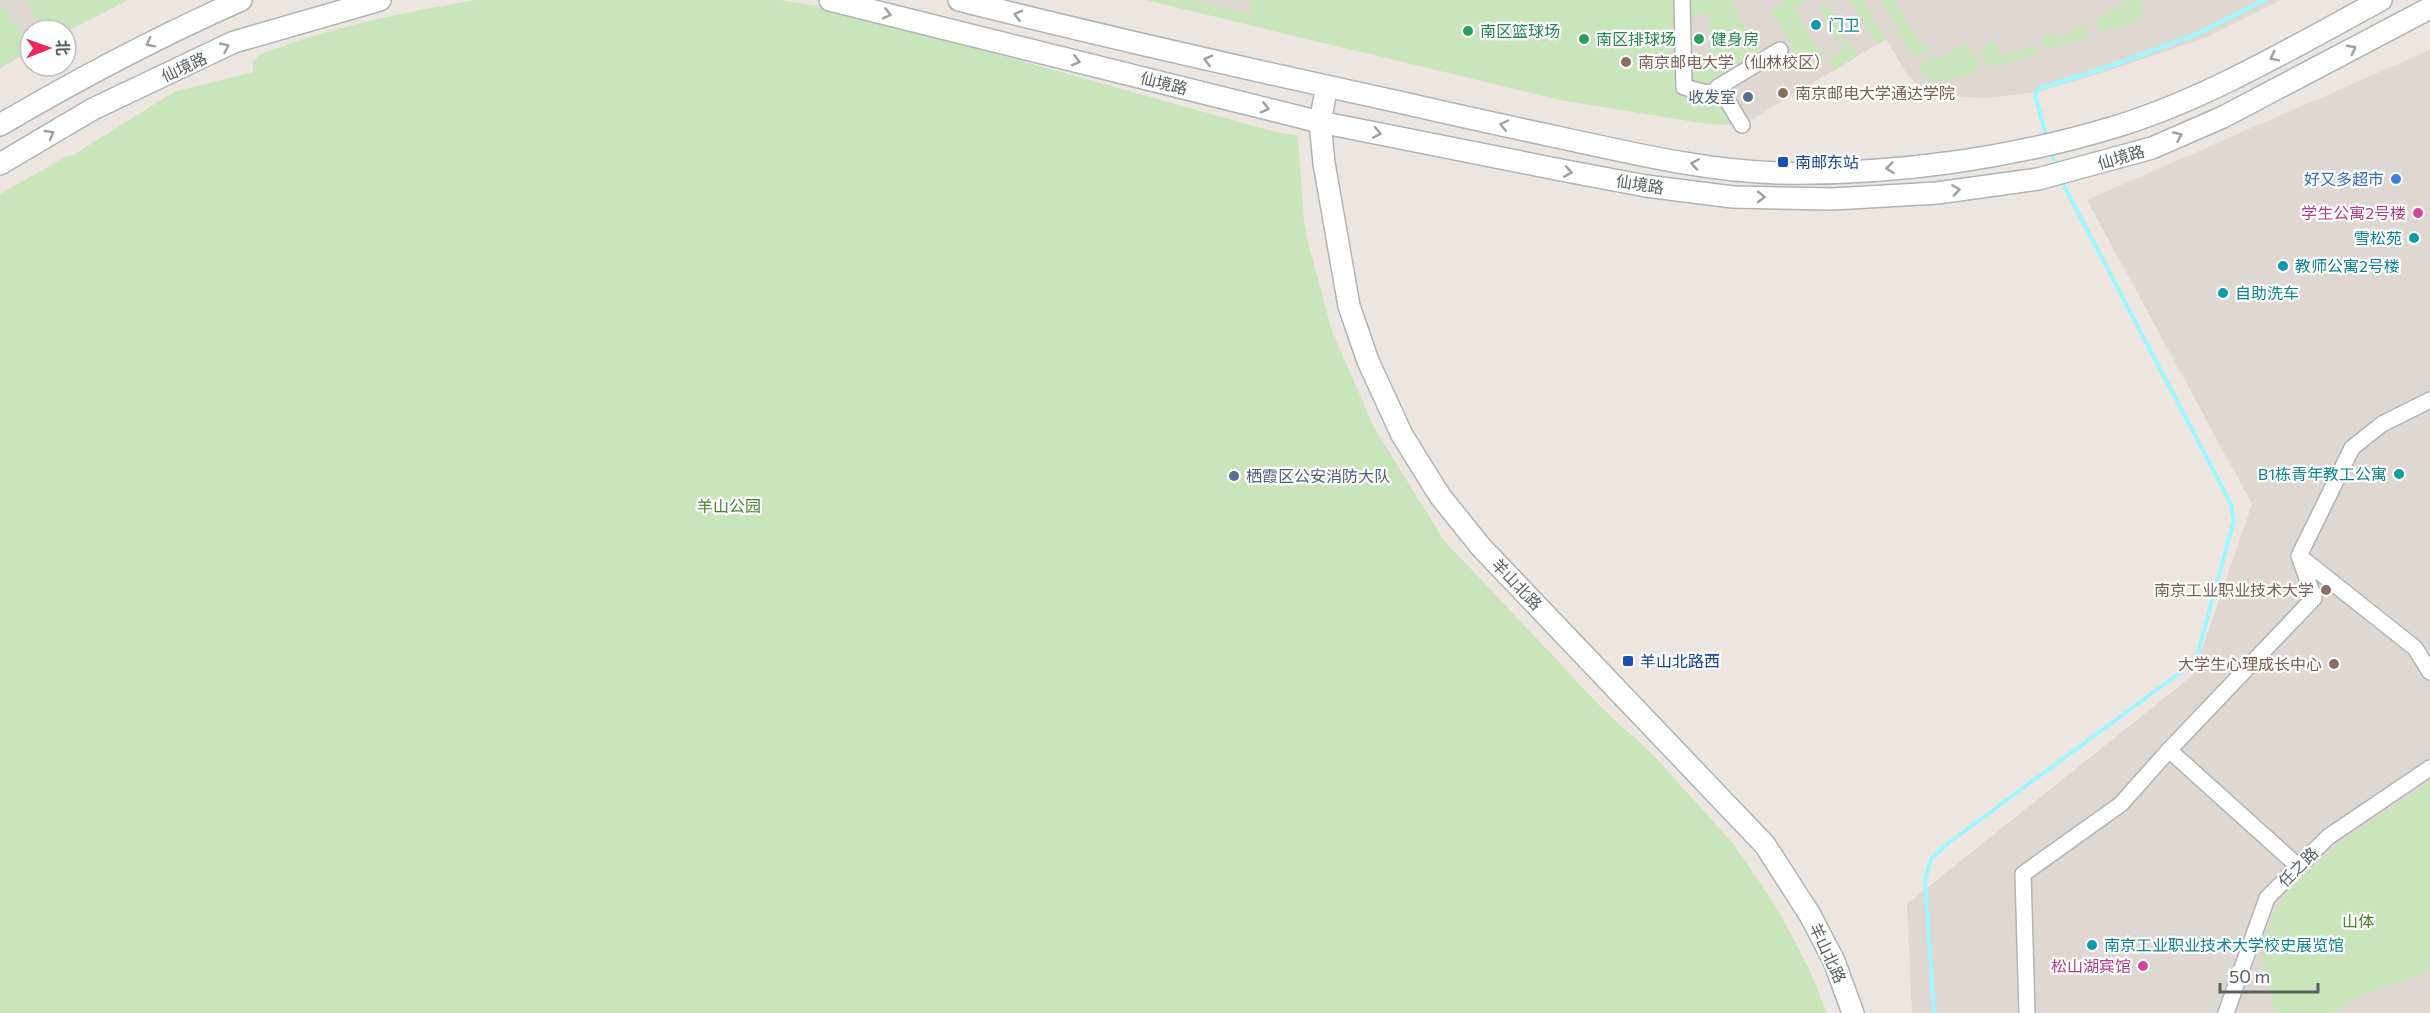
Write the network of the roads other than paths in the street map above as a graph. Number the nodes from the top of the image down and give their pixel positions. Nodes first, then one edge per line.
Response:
1 (241, 0) edge
2 (380, 0) edge
3 (830, 0) edge
4 (959, 0) edge
5 (1682, 0) edge
6 (2381, 0) edge
7 (2430, 8) edge
8 (1780, 51) dead end
9 (1326, 86) junction
10 (1720, 90) junction
11 (1320, 122) junction
12 (0, 125) edge
13 (1742, 125) dead end
14 (0, 164) edge
15 (2430, 400) edge
16 (2298, 556) junction
17 (2430, 672) edge
18 (2169, 750) junction
19 (2430, 768) edge
20 (2299, 867) junction
21 (1853, 1013) edge
22 (2026, 1013) edge
23 (2226, 1013) edge

1 -> 12 main road
14 -> 2 main road, 仙境路
3 -> 11 main road, 仙境路
9 -> 4 main road, 仙境路
5 - 10 street
6 -> 9 main road, 仙境路
11 -> 7 main road, 仙境路
8 - 10 street
9 - 11 main road, 羊山北路
10 - 13 street
11 - 21 main road, 羊山北路
15 - 16 street
16 - 17 street
16 - 18 street
18 - 20 street
18 - 22 street
19 - 20 street, 任之路
20 - 23 street, 任之路

